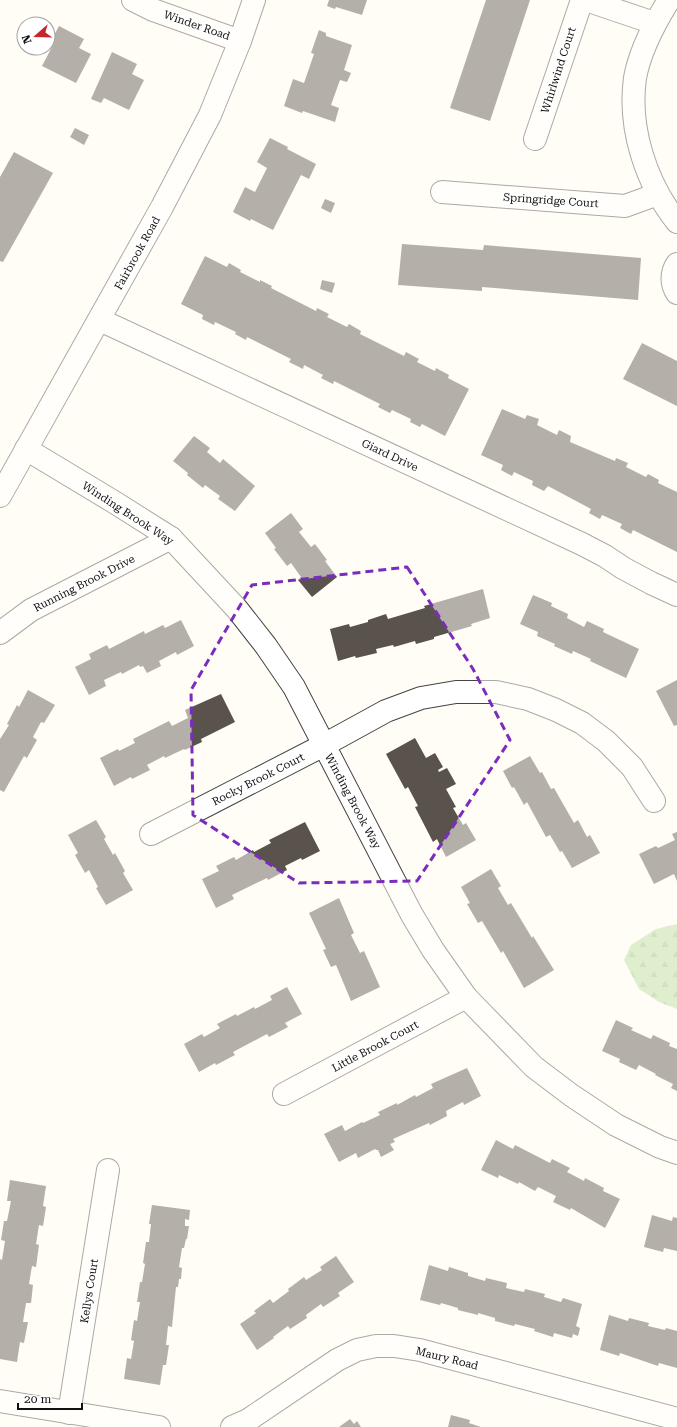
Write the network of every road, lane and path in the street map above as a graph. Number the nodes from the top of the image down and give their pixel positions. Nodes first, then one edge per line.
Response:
1 (133, 0) edge
2 (254, 0) edge
3 (582, 0) edge
4 (586, 0) edge
5 (669, 0) edge
6 (654, 23) junction
7 (240, 41) junction
8 (535, 140) dead end
9 (442, 192) dead end
10 (658, 194) junction
11 (677, 222) edge
12 (677, 264) edge
13 (677, 294) edge
14 (100, 320) junction
15 (26, 449) junction
16 (0, 496) edge
17 (171, 538) junction
18 (677, 595) edge
19 (0, 633) edge
20 (324, 745) junction
21 (654, 801) dead end
22 (151, 834) dead end
23 (466, 997) junction
24 (284, 1094) dead end
25 (677, 1154) edge
26 (108, 1170) dead end
27 (0, 1401) edge
28 (69, 1413) junction
29 (677, 1420) edge
30 (158, 1427) edge
31 (232, 1427) edge

1 - 7 street, Winder Road
2 - 7 street, Fairbrook Road
3 - 8 street, Whirlwind Court
4 - 6 street
5 - 6 street
6 - 10 street
7 - 14 street, Fairbrook Road
9 - 10 street, Springridge Court
10 - 11 street
12 - 13 street
14 - 15 street, Fairbrook Road
14 - 18 street, Giard Drive
15 - 16 street, Fairbrook Road
15 - 17 street, Winding Brook Way
17 - 19 street, Running Brook Drive
17 - 20 street, Winding Brook Way
20 - 21 street, Rocky Brook Court
20 - 22 street, Rocky Brook Court
20 - 23 street, Winding Brook Way
23 - 24 street, Little Brook Court
23 - 25 street, Winding Brook Way
26 - 28 street, Kellys Court
27 - 28 street
28 - 30 street
29 - 31 street, Maury Road

